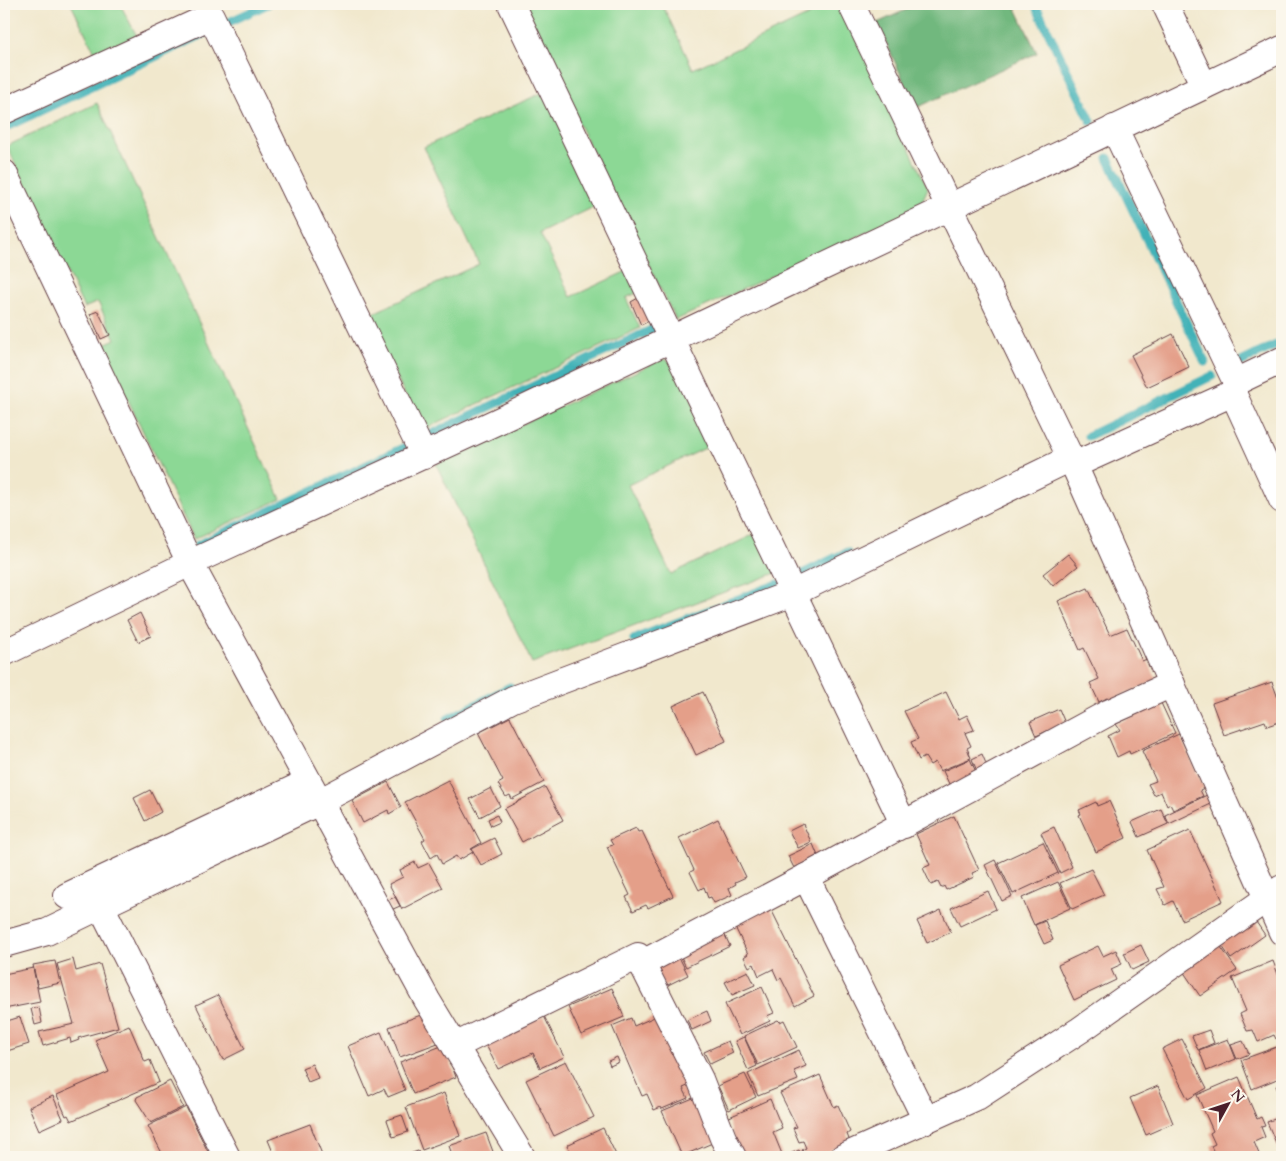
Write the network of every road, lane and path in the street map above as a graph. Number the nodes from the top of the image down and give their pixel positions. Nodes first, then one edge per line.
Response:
1 (511, 4) edge
2 (851, 4) edge
3 (1165, 4) edge
4 (1282, 49) edge
5 (1204, 86) junction
6 (4, 111) edge
7 (1114, 128) junction
8 (4, 173) edge
9 (948, 207) junction
10 (672, 339) junction
11 (1282, 360) edge
12 (1235, 388) junction
13 (424, 456) junction
14 (1073, 462) junction
15 (1282, 500) edge
16 (190, 563) junction
17 (793, 593) junction
18 (4, 653) edge
19 (1172, 684) junction
20 (314, 792) junction
21 (904, 825) junction
22 (806, 878) junction
23 (1275, 892) edge
24 (67, 896) dead end
25 (101, 906) junction
26 (1282, 932) edge
27 (4, 944) edge
28 (641, 964) junction
29 (456, 1046) junction
30 (926, 1120) junction
31 (227, 1157) edge
32 (521, 1157) edge
33 (733, 1157) edge
34 (843, 1157) edge

1 - 10 street
2 - 9 street
3 - 5 street
4 - 5 street
5 - 7 street
6 - 13 street
7 - 9 street
7 - 12 street
8 - 16 street
9 - 10 street
9 - 14 street
10 - 13 street
10 - 17 street
11 - 12 street
12 - 14 street
12 - 15 street
13 - 16 street
14 - 17 street
14 - 19 street
16 - 18 street
16 - 20 street
17 - 20 street
17 - 21 street
19 - 21 street
19 - 23 street
20 - 24 street
20 - 25 street
20 - 29 street
21 - 22 street
22 - 28 street
22 - 30 street
23 - 26 street
23 - 30 street
25 - 27 street
25 - 31 street
28 - 29 street
28 - 33 street
29 - 32 street
30 - 34 street

